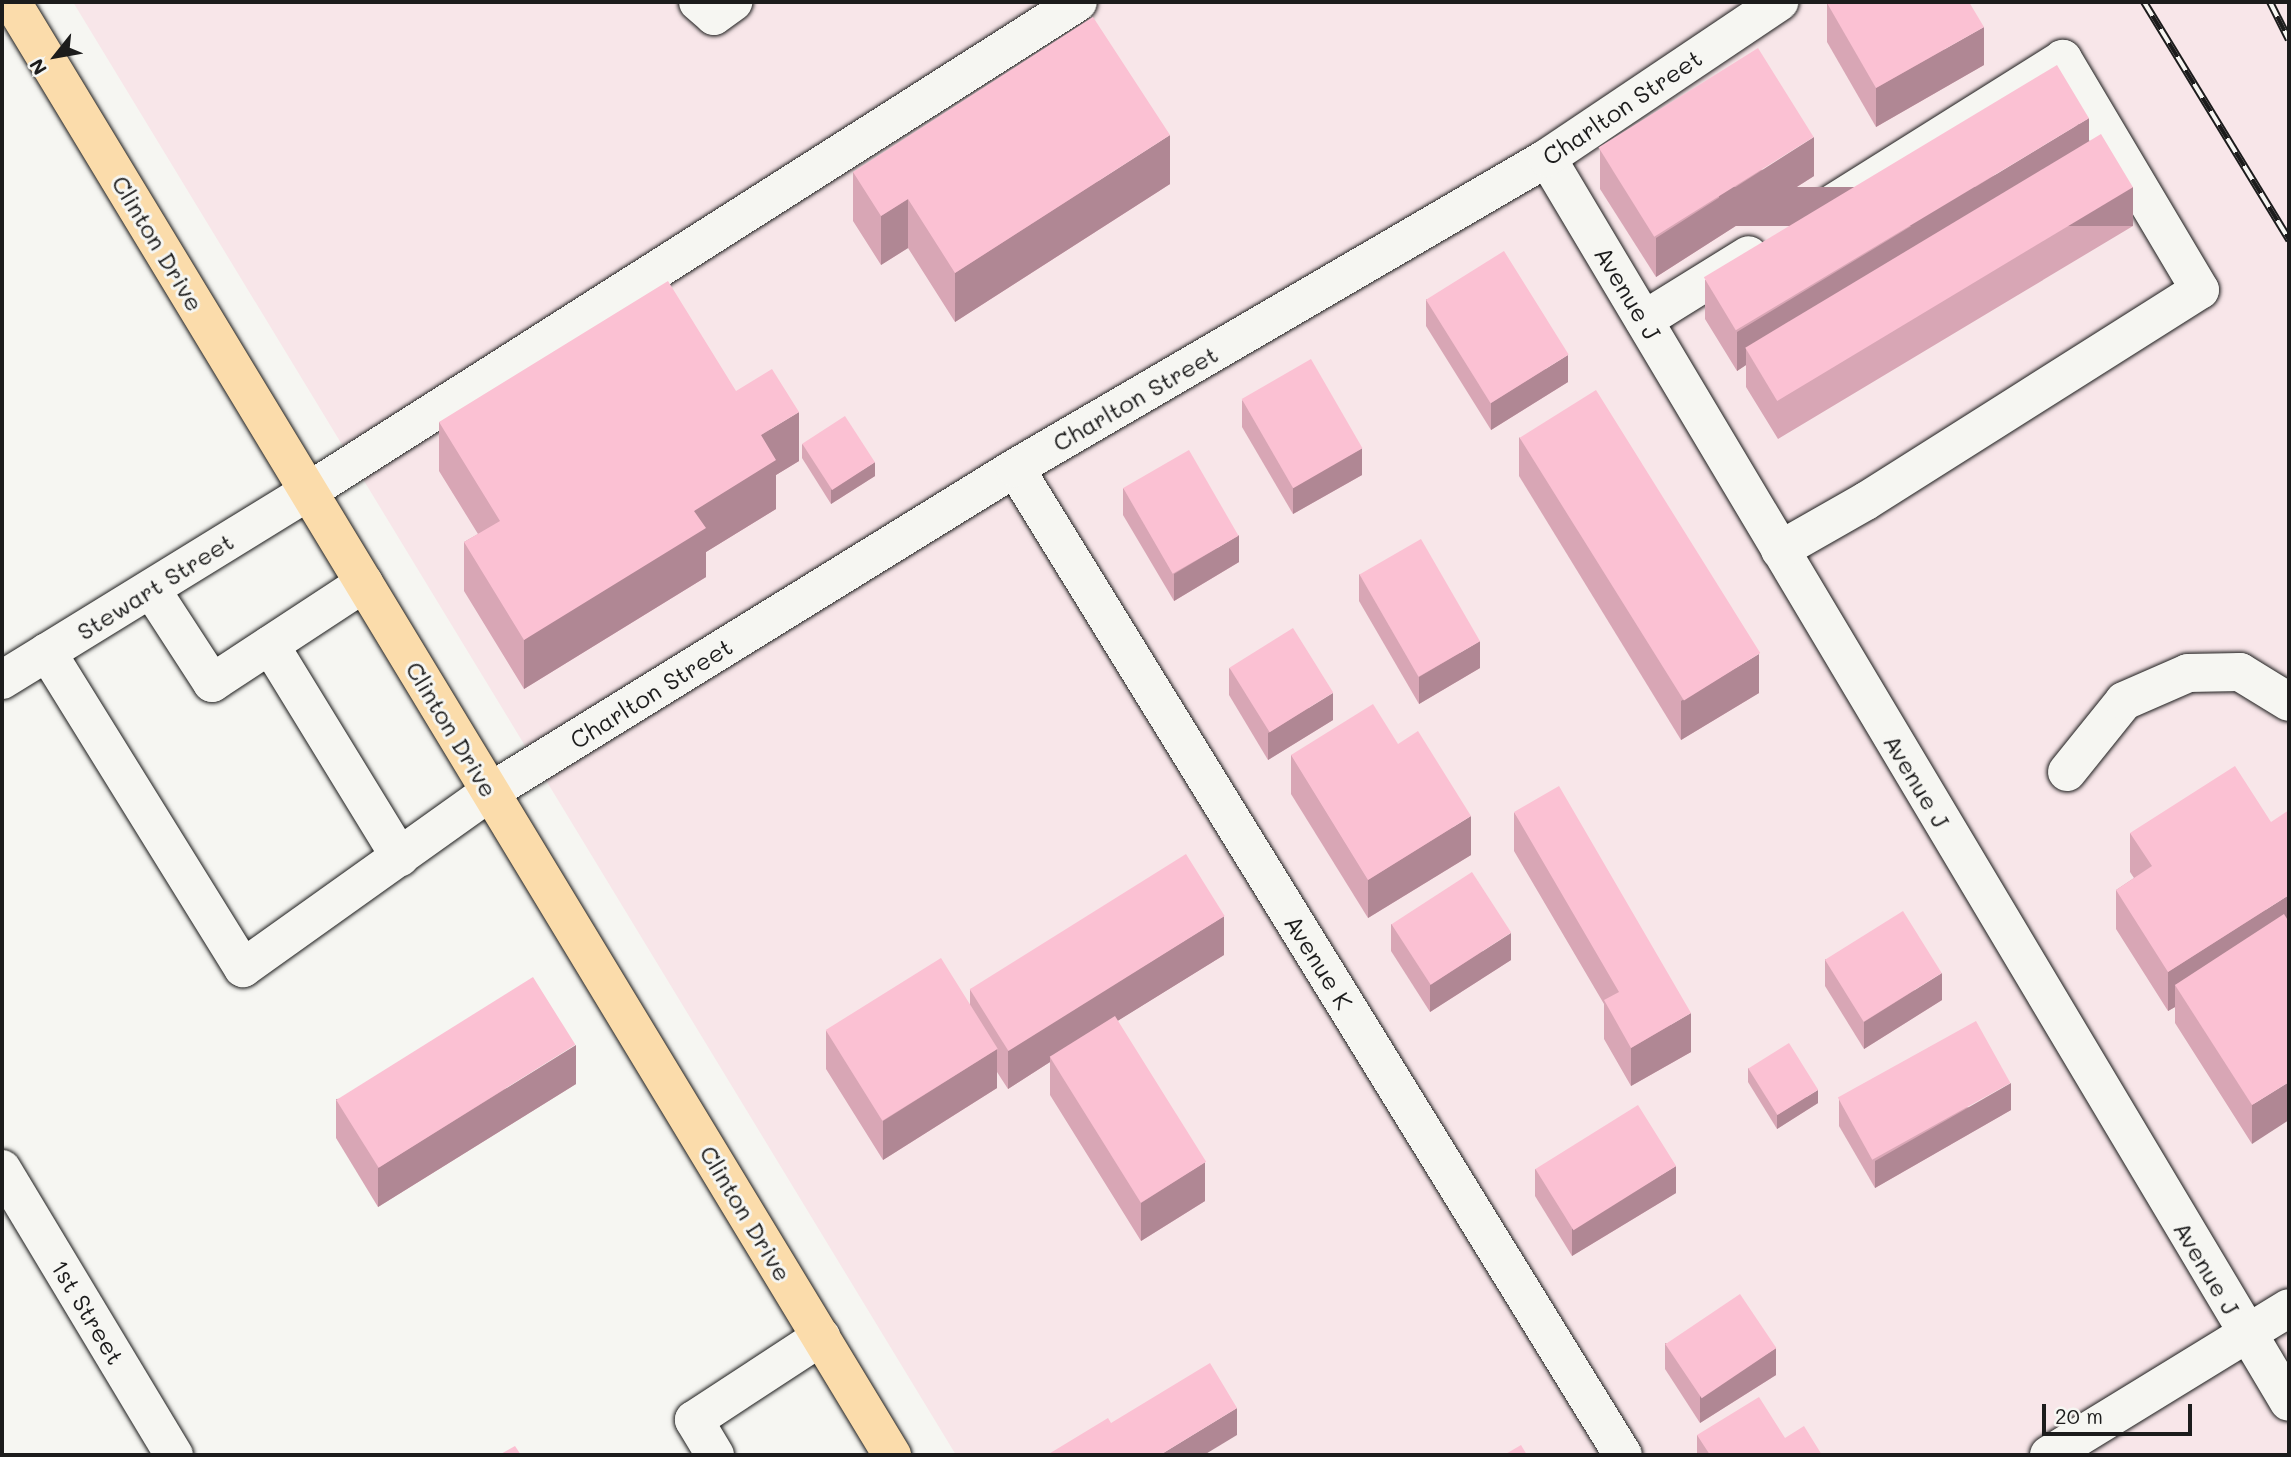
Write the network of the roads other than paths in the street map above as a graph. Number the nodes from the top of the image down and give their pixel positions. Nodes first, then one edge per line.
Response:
1 (12, 2) edge
2 (698, 2) edge
3 (733, 2) edge
4 (1078, 2) edge
5 (1779, 2) edge
6 (1547, 158) junction
7 (1644, 320) junction
8 (1015, 468) junction
9 (309, 491) junction
10 (1780, 550) junction
11 (364, 583) junction
12 (151, 589) junction
13 (270, 645) junction
14 (47, 652) junction
15 (2, 680) edge
16 (2289, 702) edge
17 (2067, 772) dead end
18 (490, 792) junction
19 (400, 857) junction
20 (2, 1169) edge
21 (2289, 1308) edge
22 (2247, 1334) junction
23 (821, 1337) junction
24 (2289, 1402) edge
25 (174, 1455) edge
26 (715, 1455) edge
27 (892, 1455) edge
28 (1623, 1455) edge
29 (2049, 1455) edge

1 - 9 main road, Clinton Drive
2 - 3 street
4 - 9 street, Stewart Street
5 - 6 street, Charlton Street
6 - 7 street, Avenue J
6 - 8 street, Charlton Street
7 - 10 street, Avenue J
7 - 10 street
8 - 18 street, Charlton Street
8 - 28 street, Avenue K
9 - 11 main road, Clinton Drive
9 - 12 street, Stewart Street
10 - 22 street, Avenue J
11 - 13 street
11 - 18 main road, Clinton Drive
12 - 13 street
12 - 14 street, Stewart Street
13 - 19 street
14 - 15 street, Stewart Street
14 - 19 street, Charlton Street
16 - 17 street
18 - 19 street, Charlton Street
18 - 23 main road, Clinton Drive
20 - 25 street, 1st Street
21 - 22 street
22 - 24 street, Avenue J
22 - 29 street
23 - 26 street
23 - 27 main road, Clinton Drive

